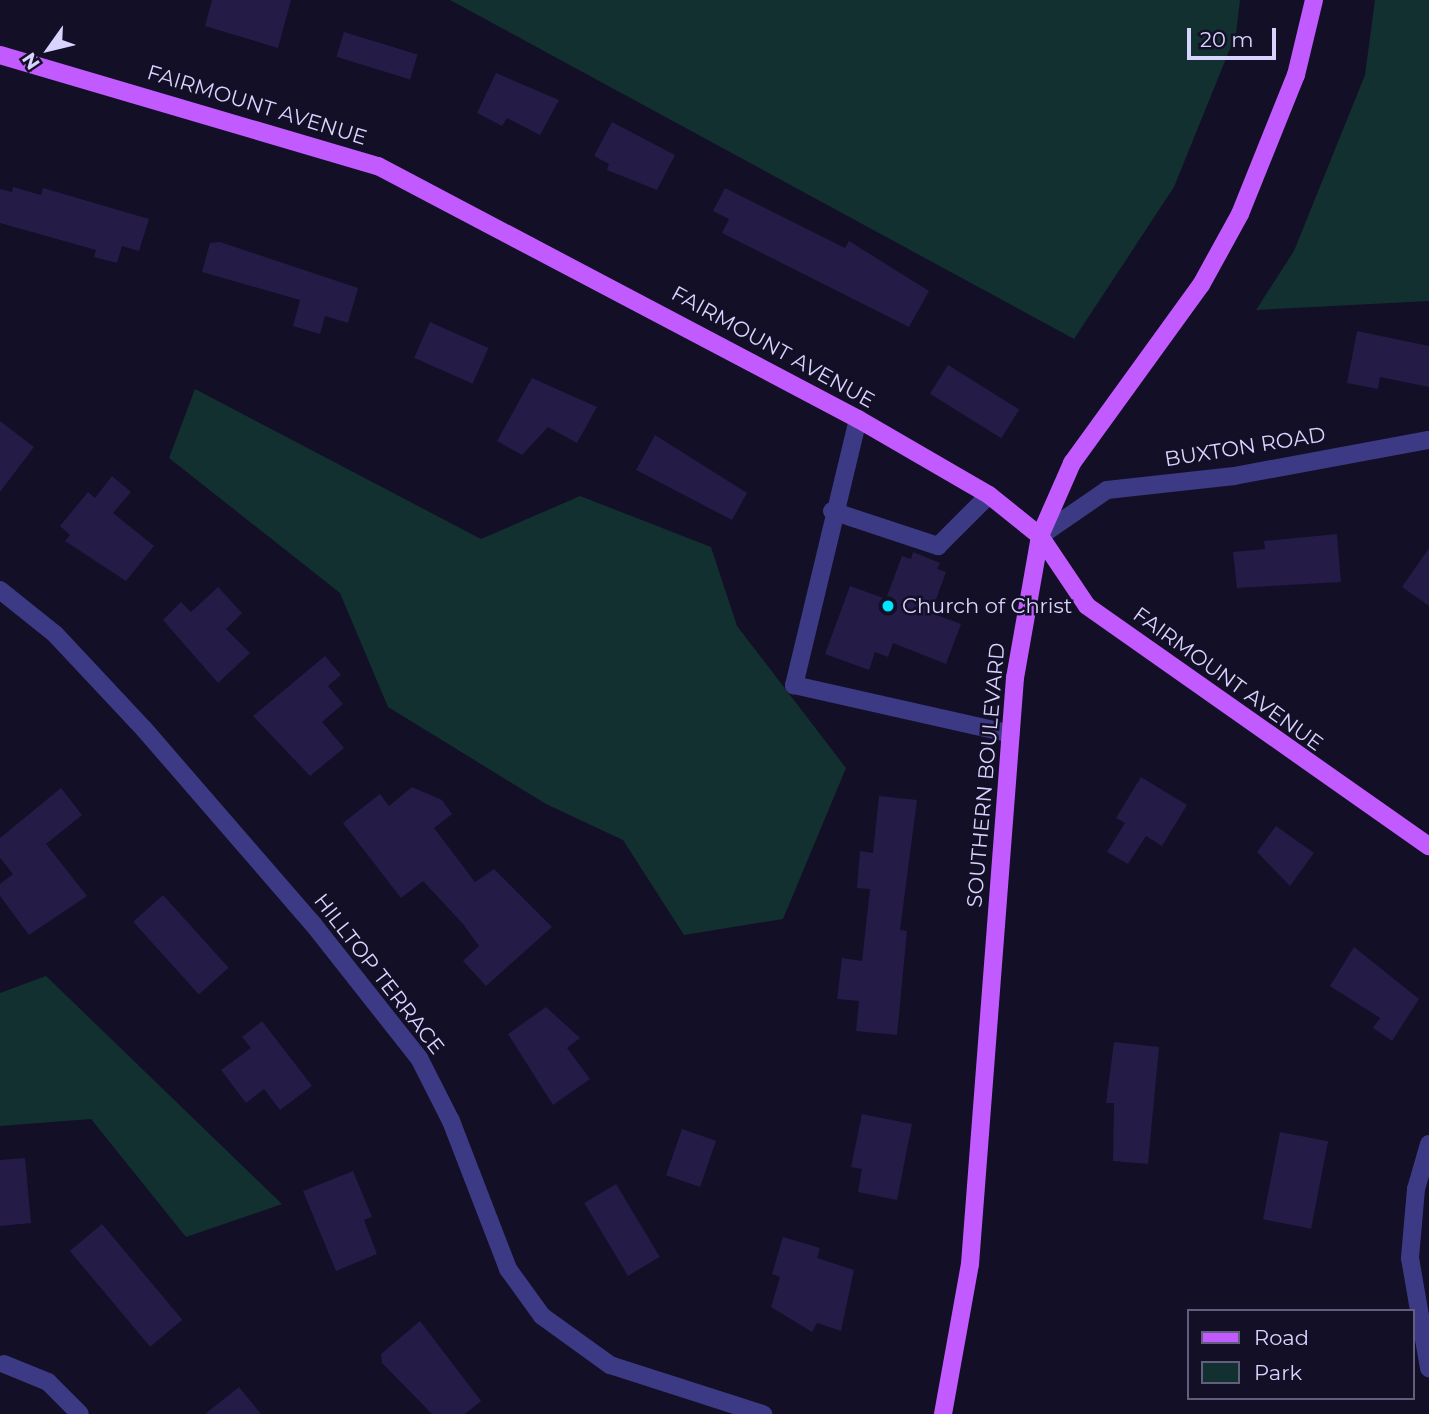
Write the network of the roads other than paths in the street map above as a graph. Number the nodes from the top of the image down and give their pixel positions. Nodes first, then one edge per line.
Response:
1 (1314, 0) edge
2 (0, 55) edge
3 (858, 419) junction
4 (1429, 440) edge
5 (989, 495) junction
6 (832, 511) junction
7 (1040, 536) junction
8 (0, 590) edge
9 (1011, 734) junction
10 (1429, 846) edge
11 (1429, 1144) edge
12 (4, 1364) dead end
13 (1429, 1368) edge
14 (80, 1414) edge
15 (763, 1414) edge
16 (943, 1414) edge

1 - 7 main road, SOUTHERN BOULEVARD
2 - 3 main road, FAIRMOUNT AVENUE
3 - 5 main road, FAIRMOUNT AVENUE
3 - 6 street
4 - 7 street, BUXTON ROAD
5 - 6 street
5 - 7 main road, FAIRMOUNT AVENUE
6 - 9 street
7 - 9 main road, SOUTHERN BOULEVARD
7 - 10 main road, FAIRMOUNT AVENUE
8 - 15 street, HILLTOP TERRACE
9 - 16 main road, SOUTHERN BOULEVARD
11 - 13 street
12 - 14 street

